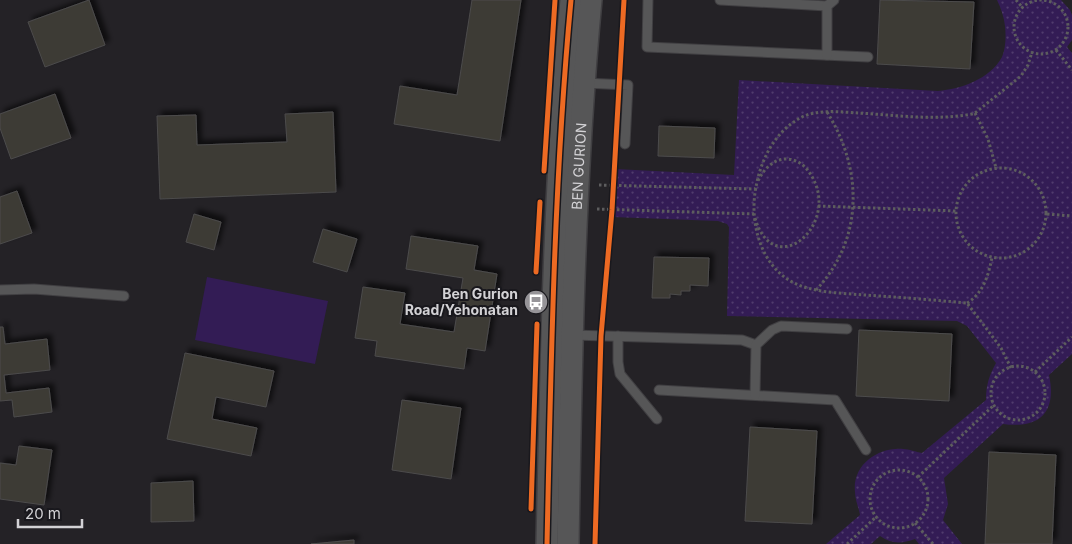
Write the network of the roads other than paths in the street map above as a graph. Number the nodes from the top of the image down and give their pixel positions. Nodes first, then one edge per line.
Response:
1 (571, 0) edge
2 (591, 0) edge
3 (648, 0) edge
4 (720, 0) edge
5 (831, 3) edge
6 (827, 55) junction
7 (868, 57) dead end
8 (584, 83) junction
9 (625, 144) dead end
10 (0, 290) edge
11 (124, 296) dead end
12 (847, 329) dead end
13 (572, 335) junction
14 (618, 336) junction
15 (756, 345) junction
16 (660, 390) dead end
17 (754, 395) junction
18 (657, 419) dead end
19 (866, 450) dead end
20 (547, 544) edge
21 (568, 544) edge

1 - 20 street, BEN GURION
2 - 8 street, BEN GURION
3 - 6 lane
4 - 5 lane
5 - 6 lane
6 - 7 lane
8 - 9 lane
8 - 13 street, BEN GURION
10 - 11 lane
12 - 15 lane
13 - 14 lane
13 - 21 street, BEN GURION
14 - 15 lane
14 - 18 lane
15 - 17 lane
16 - 17 lane
17 - 19 lane

